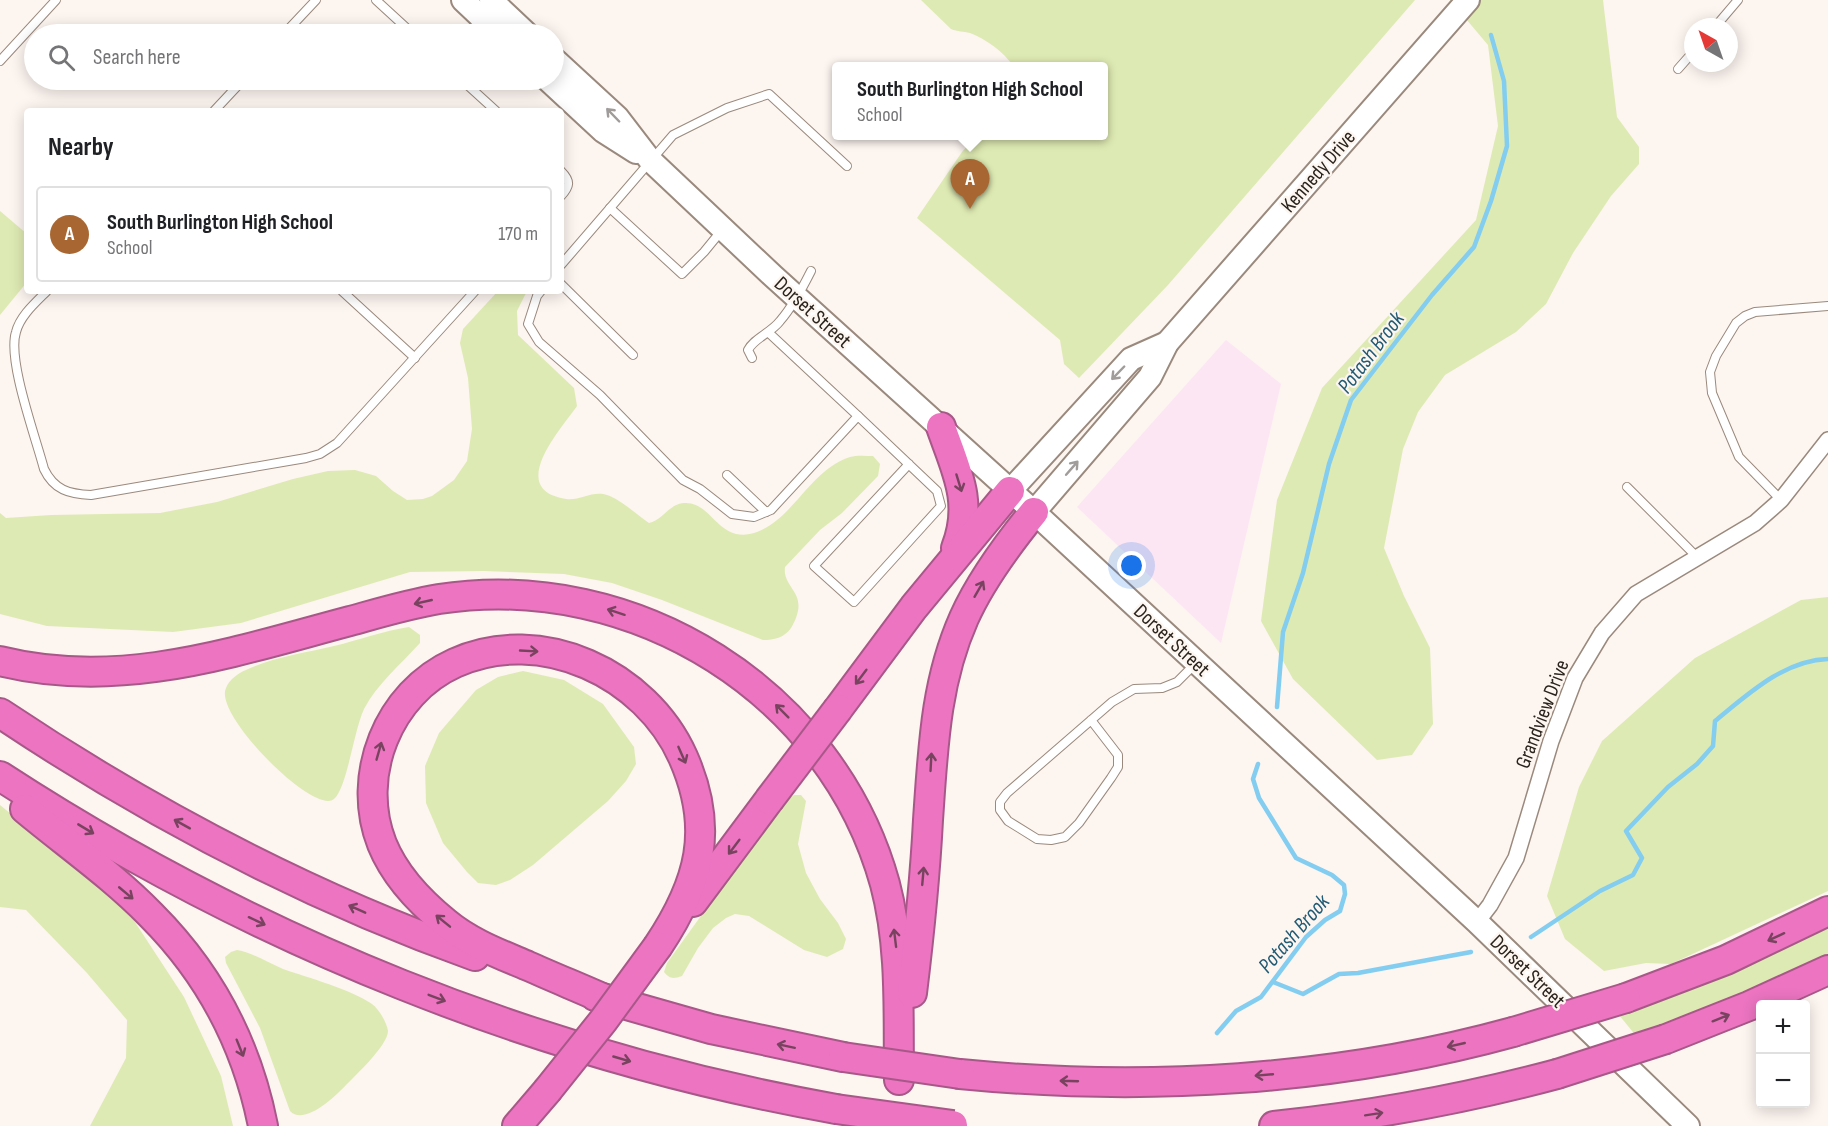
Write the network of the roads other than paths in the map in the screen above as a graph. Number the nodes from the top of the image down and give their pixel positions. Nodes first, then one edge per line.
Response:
1 (56, 0) edge
2 (316, 0) edge
3 (376, 0) edge
4 (463, 0) edge
5 (1468, 0) edge
6 (1738, 0) edge
7 (485, 10) edge
8 (1723, 18) edge
9 (34, 24) edge
10 (293, 24) edge
11 (402, 24) edge
12 (494, 24) edge
13 (510, 24) edge
14 (24, 35) edge
15 (0, 61) edge
16 (1684, 62) edge
17 (564, 68) edge
18 (1678, 69) dead end
19 (234, 90) edge
20 (473, 90) edge
21 (559, 90) edge
22 (217, 108) edge
23 (493, 108) edge
24 (650, 160) junction
25 (847, 166) dead end
26 (564, 174) edge
27 (564, 193) edge
28 (610, 208) junction
29 (723, 228) junction
30 (564, 262) edge
31 (811, 271) dead end
32 (564, 287) edge
33 (44, 294) edge
34 (345, 294) edge
35 (473, 294) edge
36 (539, 294) edge
37 (797, 298) junction
38 (1828, 306) edge
39 (769, 333) junction
40 (1167, 343) junction
41 (633, 355) dead end
42 (415, 358) junction
43 (752, 358) dead end
44 (858, 416) junction
45 (941, 427) junction
46 (1828, 440) edge
47 (909, 464) junction
48 (727, 475) dead end
49 (1627, 487) dead end
50 (1010, 491) junction
51 (1781, 500) junction
52 (766, 512) junction
53 (1034, 512) junction
54 (1698, 558) junction
55 (947, 566) junction
56 (0, 661) edge
57 (1197, 662) junction
58 (0, 713) edge
59 (1091, 720) junction
60 (0, 777) edge
61 (0, 789) edge
62 (1828, 912) edge
63 (1477, 922) junction
64 (658, 945) junction
65 (1828, 970) edge
66 (609, 1001) junction
67 (1557, 1074) junction
68 (899, 1080) junction
69 (263, 1126) edge
70 (517, 1126) edge
71 (895, 1126) edge
72 (957, 1126) edge
73 (1274, 1126) edge
74 (1406, 1126) edge
75 (1688, 1126) edge

1 - 9 lane
2 - 10 lane
3 - 11 lane
4 - 7 main road
5 - 40 main road, Kennedy Drive
6 - 8 lane
7 - 12 main road
7 - 13 main road
14 - 15 lane
16 - 18 lane
24 -> 17 main road, Dorset Street
19 - 22 lane
20 - 23 lane
21 - 24 main road, Dorset Street
24 - 25 lane
24 - 28 lane
24 - 29 main road, Dorset Street
26 - 27 lane
28 - 29 lane
28 - 30 lane
29 - 37 main road, Dorset Street
31 - 37 lane
32 - 41 lane
33 - 42 lane
34 - 42 lane
35 - 42 lane
36 - 52 lane
37 - 39 lane
37 - 45 main road, Dorset Street
38 - 51 lane
39 - 43 lane
39 - 44 lane
40 -> 50 main road, Kennedy Drive
53 -> 40 main road, Kennedy Drive
44 - 47 lane
44 - 52 lane
45 - 50 main road, Dorset Street
45 -> 55 highway
46 - 51 street, Grandview Drive
47 - 47 lane
48 - 52 lane
49 - 54 lane
50 - 53 main road, Dorset Street
50 - 55 highway
51 - 54 street, Grandview Drive
53 - 57 main road, Dorset Street
68 -> 53 highway
54 - 63 street, Grandview Drive
55 -> 64 highway, bridge
68 -> 56 highway
57 - 59 lane
57 - 63 main road, Dorset Street
66 -> 58 highway
59 - 59 lane
60 -> 72 highway, bridge
61 -> 69 highway
62 -> 66 highway, bridge
63 - 75 main road, Dorset Street
66 -> 64 highway
64 - 70 highway, bridge
67 -> 65 highway, bridge
73 -> 67 highway
67 - 74 highway
68 - 71 highway

